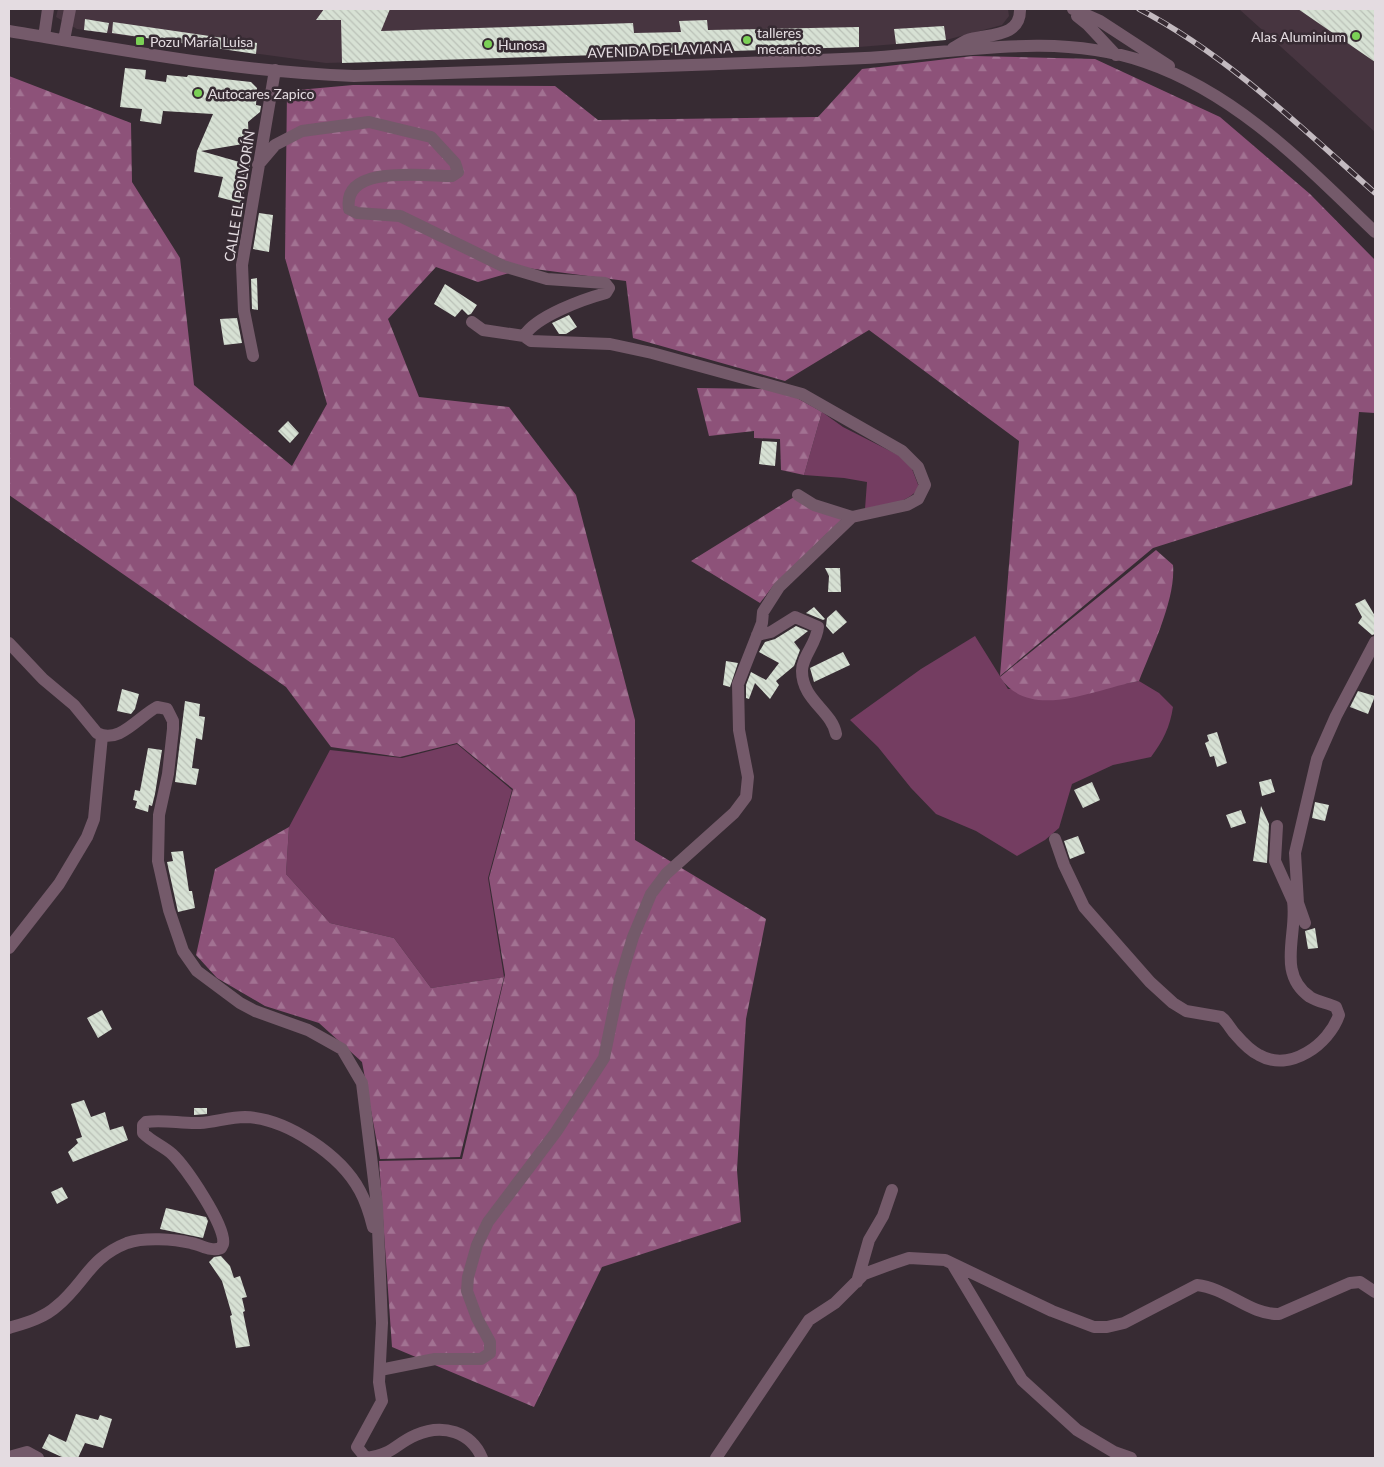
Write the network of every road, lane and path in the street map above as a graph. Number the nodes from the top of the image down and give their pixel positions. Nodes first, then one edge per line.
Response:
1 (48, 9) edge
2 (70, 9) edge
3 (1020, 9) edge
4 (1065, 9) edge
5 (1073, 9) edge
6 (9, 31) edge
7 (44, 37) junction
8 (64, 40) junction
9 (947, 51) junction
10 (1116, 55) junction
11 (275, 70) junction
12 (1190, 80) junction
13 (258, 165) junction
14 (1375, 232) edge
15 (472, 322) dead end
16 (524, 336) junction
17 (253, 356) dead end
18 (798, 495) dead end
19 (852, 517) junction
20 (757, 634) junction
21 (1375, 642) edge
22 (9, 643) edge
23 (836, 734) dead end
24 (102, 736) junction
25 (1277, 826) dead end
26 (1055, 839) dead end
27 (1296, 902) junction
28 (1305, 923) dead end
29 (9, 948) edge
30 (892, 1190) dead end
31 (378, 1247) junction
32 (953, 1265) junction
33 (857, 1282) junction
34 (1375, 1292) edge
35 (9, 1328) edge
36 (380, 1370) junction
37 (9, 1457) edge
38 (38, 1458) edge
39 (367, 1458) edge
40 (482, 1458) edge
41 (716, 1458) edge
42 (1131, 1458) edge

1 - 7 street
2 - 8 street
3 - 9 street
4 - 10 street
5 - 12 street
6 - 7 street, AVENIDA DE LAVIANA
7 - 8 street, AVENIDA DE LAVIANA
8 - 11 street, AVENIDA DE LAVIANA
9 - 10 street, AVENIDA DE LAVIANA
9 - 11 street, AVENIDA DE LAVIANA
10 - 12 street, AVENIDA DE LAVIANA
11 - 13 street, CALLE EL POLVORÍN
12 - 14 street, AVENIDA DE LAVIANA
13 - 16 street
13 - 17 street, CALLE EL POLVORÍN
15 - 16 street
16 - 19 street
18 - 19 street
19 - 20 street
20 - 23 street
20 - 36 street
21 - 27 street
22 - 24 street
24 - 29 street
24 - 31 street
25 - 27 street
26 - 27 street
27 - 28 street
30 - 33 street
31 - 35 street
31 - 36 street
32 - 33 street
32 - 34 street
32 - 42 street
33 - 41 street
36 - 39 street
37 - 38 street
39 - 40 street

